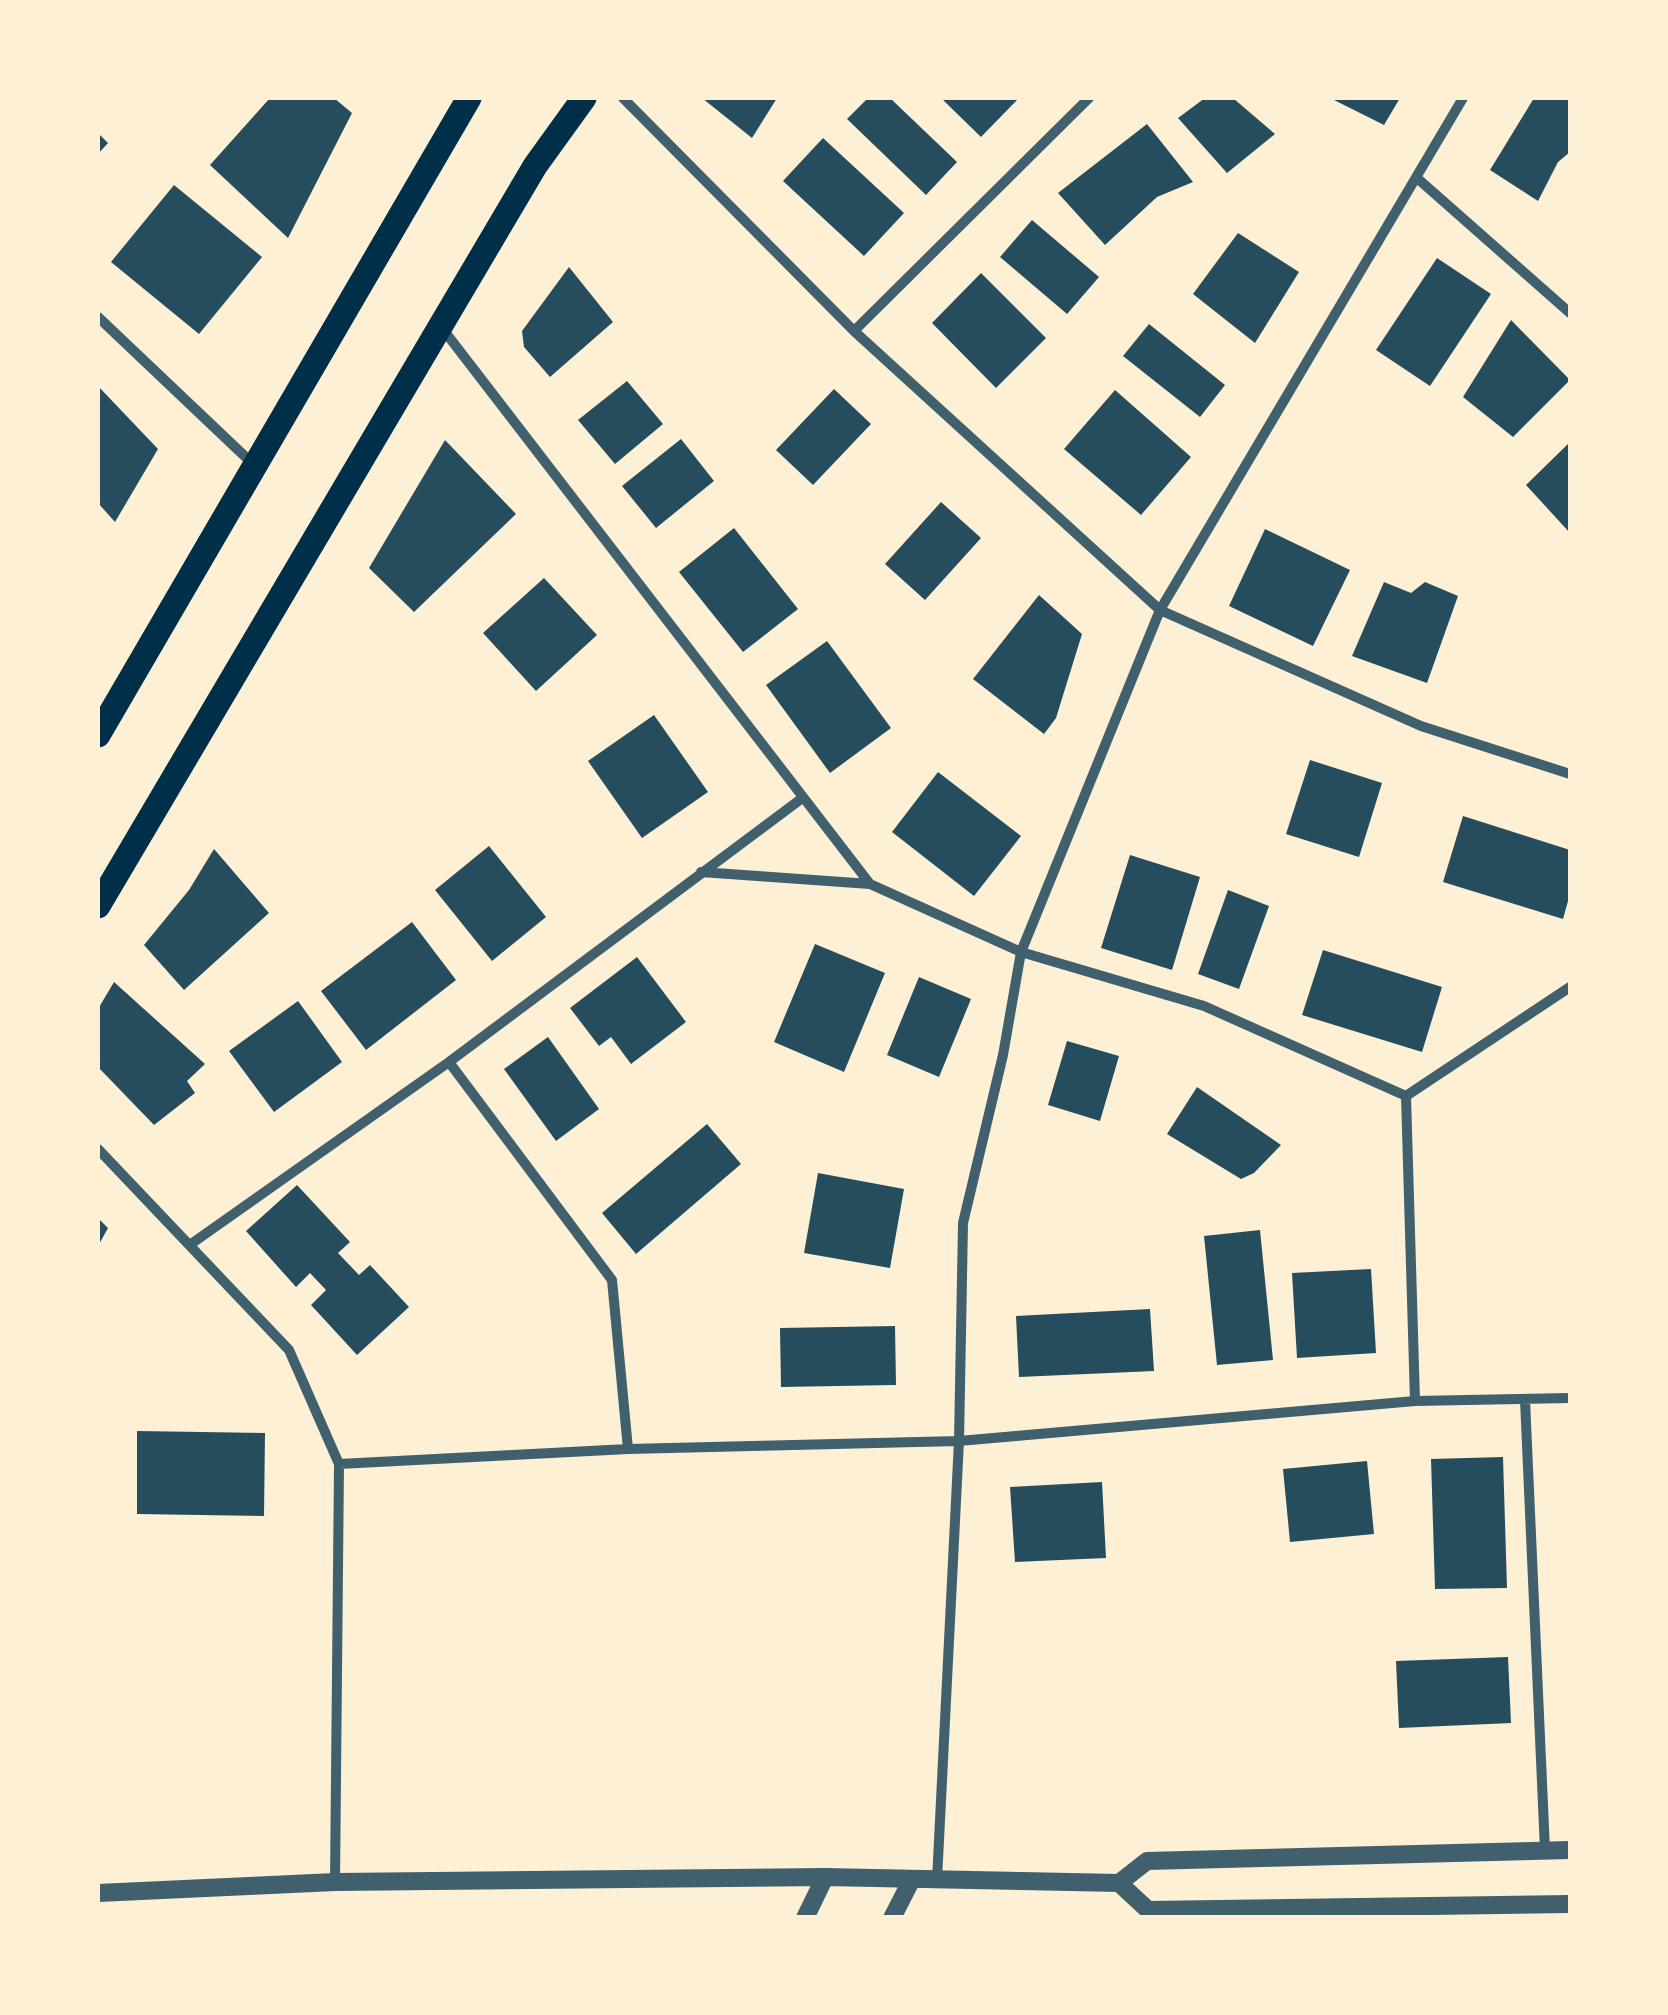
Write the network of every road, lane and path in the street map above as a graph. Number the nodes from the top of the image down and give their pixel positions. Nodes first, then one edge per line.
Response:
1 (469, 98) edge
2 (584, 98) edge
3 (623, 98) edge
4 (1090, 98) edge
5 (1463, 98) edge
6 (1417, 178) junction
7 (1570, 313) edge
8 (98, 317) edge
9 (440, 327) junction
10 (854, 331) junction
11 (254, 466) junction
12 (1160, 610) junction
13 (98, 736) edge
14 (1570, 774) edge
15 (801, 799) junction
16 (700, 872) junction
17 (870, 884) junction
18 (98, 906) edge
19 (1021, 952) junction
20 (1570, 986) edge
21 (449, 1062) junction
22 (1406, 1096) junction
23 (98, 1149) edge
24 (191, 1244) junction
25 (1570, 1398) edge
26 (1524, 1400) junction
27 (1415, 1401) junction
28 (959, 1440) junction
29 (628, 1449) junction
30 (339, 1464) junction
31 (1545, 1850) junction
32 (1570, 1850) edge
33 (825, 1877) junction
34 (912, 1879) junction
35 (937, 1880) junction
36 (335, 1882) junction
37 (1119, 1884) junction
38 (98, 1893) edge
39 (1570, 1904) edge
40 (805, 1918) edge
41 (892, 1918) edge

1 - 11 main road
2 - 9 main road
3 - 10 street
4 - 10 street
5 - 6 street
6 - 7 street
6 - 12 street
8 - 11 street
9 - 15 street
9 - 18 main road
10 - 12 street
11 - 13 main road
12 - 14 street
12 - 19 street
15 - 16 street
15 - 17 street
16 - 17 street
16 - 21 street
17 - 19 street
19 - 22 street
19 - 28 street
20 - 22 street
21 - 24 street
21 - 29 street
22 - 27 street
23 - 24 street
24 - 30 street
25 - 26 street
26 - 27 street
26 - 31 street
27 - 28 street
28 - 29 street
28 - 35 street
29 - 30 street
30 - 36 street
31 - 32 street
31 - 37 street
33 - 34 street
33 - 36 street
33 - 40 street
34 - 35 street
34 - 41 street
35 - 37 street
36 - 38 street
37 - 39 street

